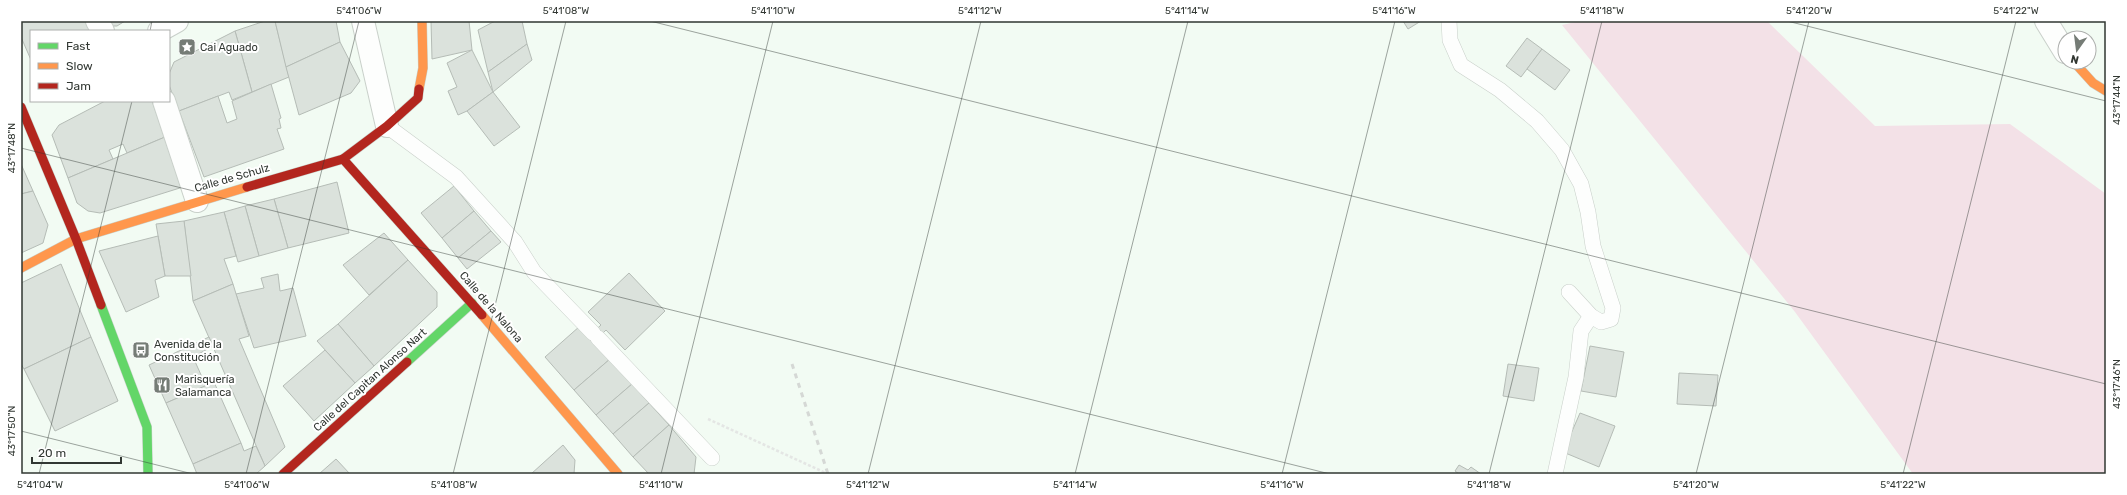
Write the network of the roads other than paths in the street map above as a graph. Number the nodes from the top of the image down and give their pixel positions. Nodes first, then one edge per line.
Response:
1 (97, 21) edge
2 (177, 21) edge
3 (362, 21) edge
4 (422, 21) edge
5 (1449, 21) edge
6 (2046, 21) edge
7 (102, 30) edge
8 (160, 30) edge
9 (2057, 39) edge
10 (2081, 70) edge
11 (2106, 91) edge
12 (30, 101) edge
13 (164, 102) edge
14 (21, 106) edge
15 (387, 126) junction
16 (343, 159) junction
17 (197, 201) junction
18 (76, 239) junction
19 (21, 268) edge
20 (1570, 292) dead end
21 (472, 303) junction
22 (1591, 316) junction
23 (712, 458) dead end
24 (611, 472) edge
25 (148, 474) edge
26 (283, 474) edge
27 (1555, 474) edge

1 - 7 street
2 - 8 street
3 - 15 street
4 - 15 street, Calle de Schulz
5 - 22 lane
6 - 9 street
10 - 11 street
12 - 14 street
13 - 17 street
14 - 18 street
15 - 16 street, Calle de Schulz
15 - 23 lane
16 - 17 street, Calle de Schulz
16 - 21 street, Calle de la Nalona
17 - 18 street, Calle de Schulz
18 - 19 street, Calle de Schulz
18 - 25 street
20 - 22 lane
21 - 24 street, Calle de la Nalona
21 - 26 street, Calle del Capitan Alonso Nart
22 - 27 lane

